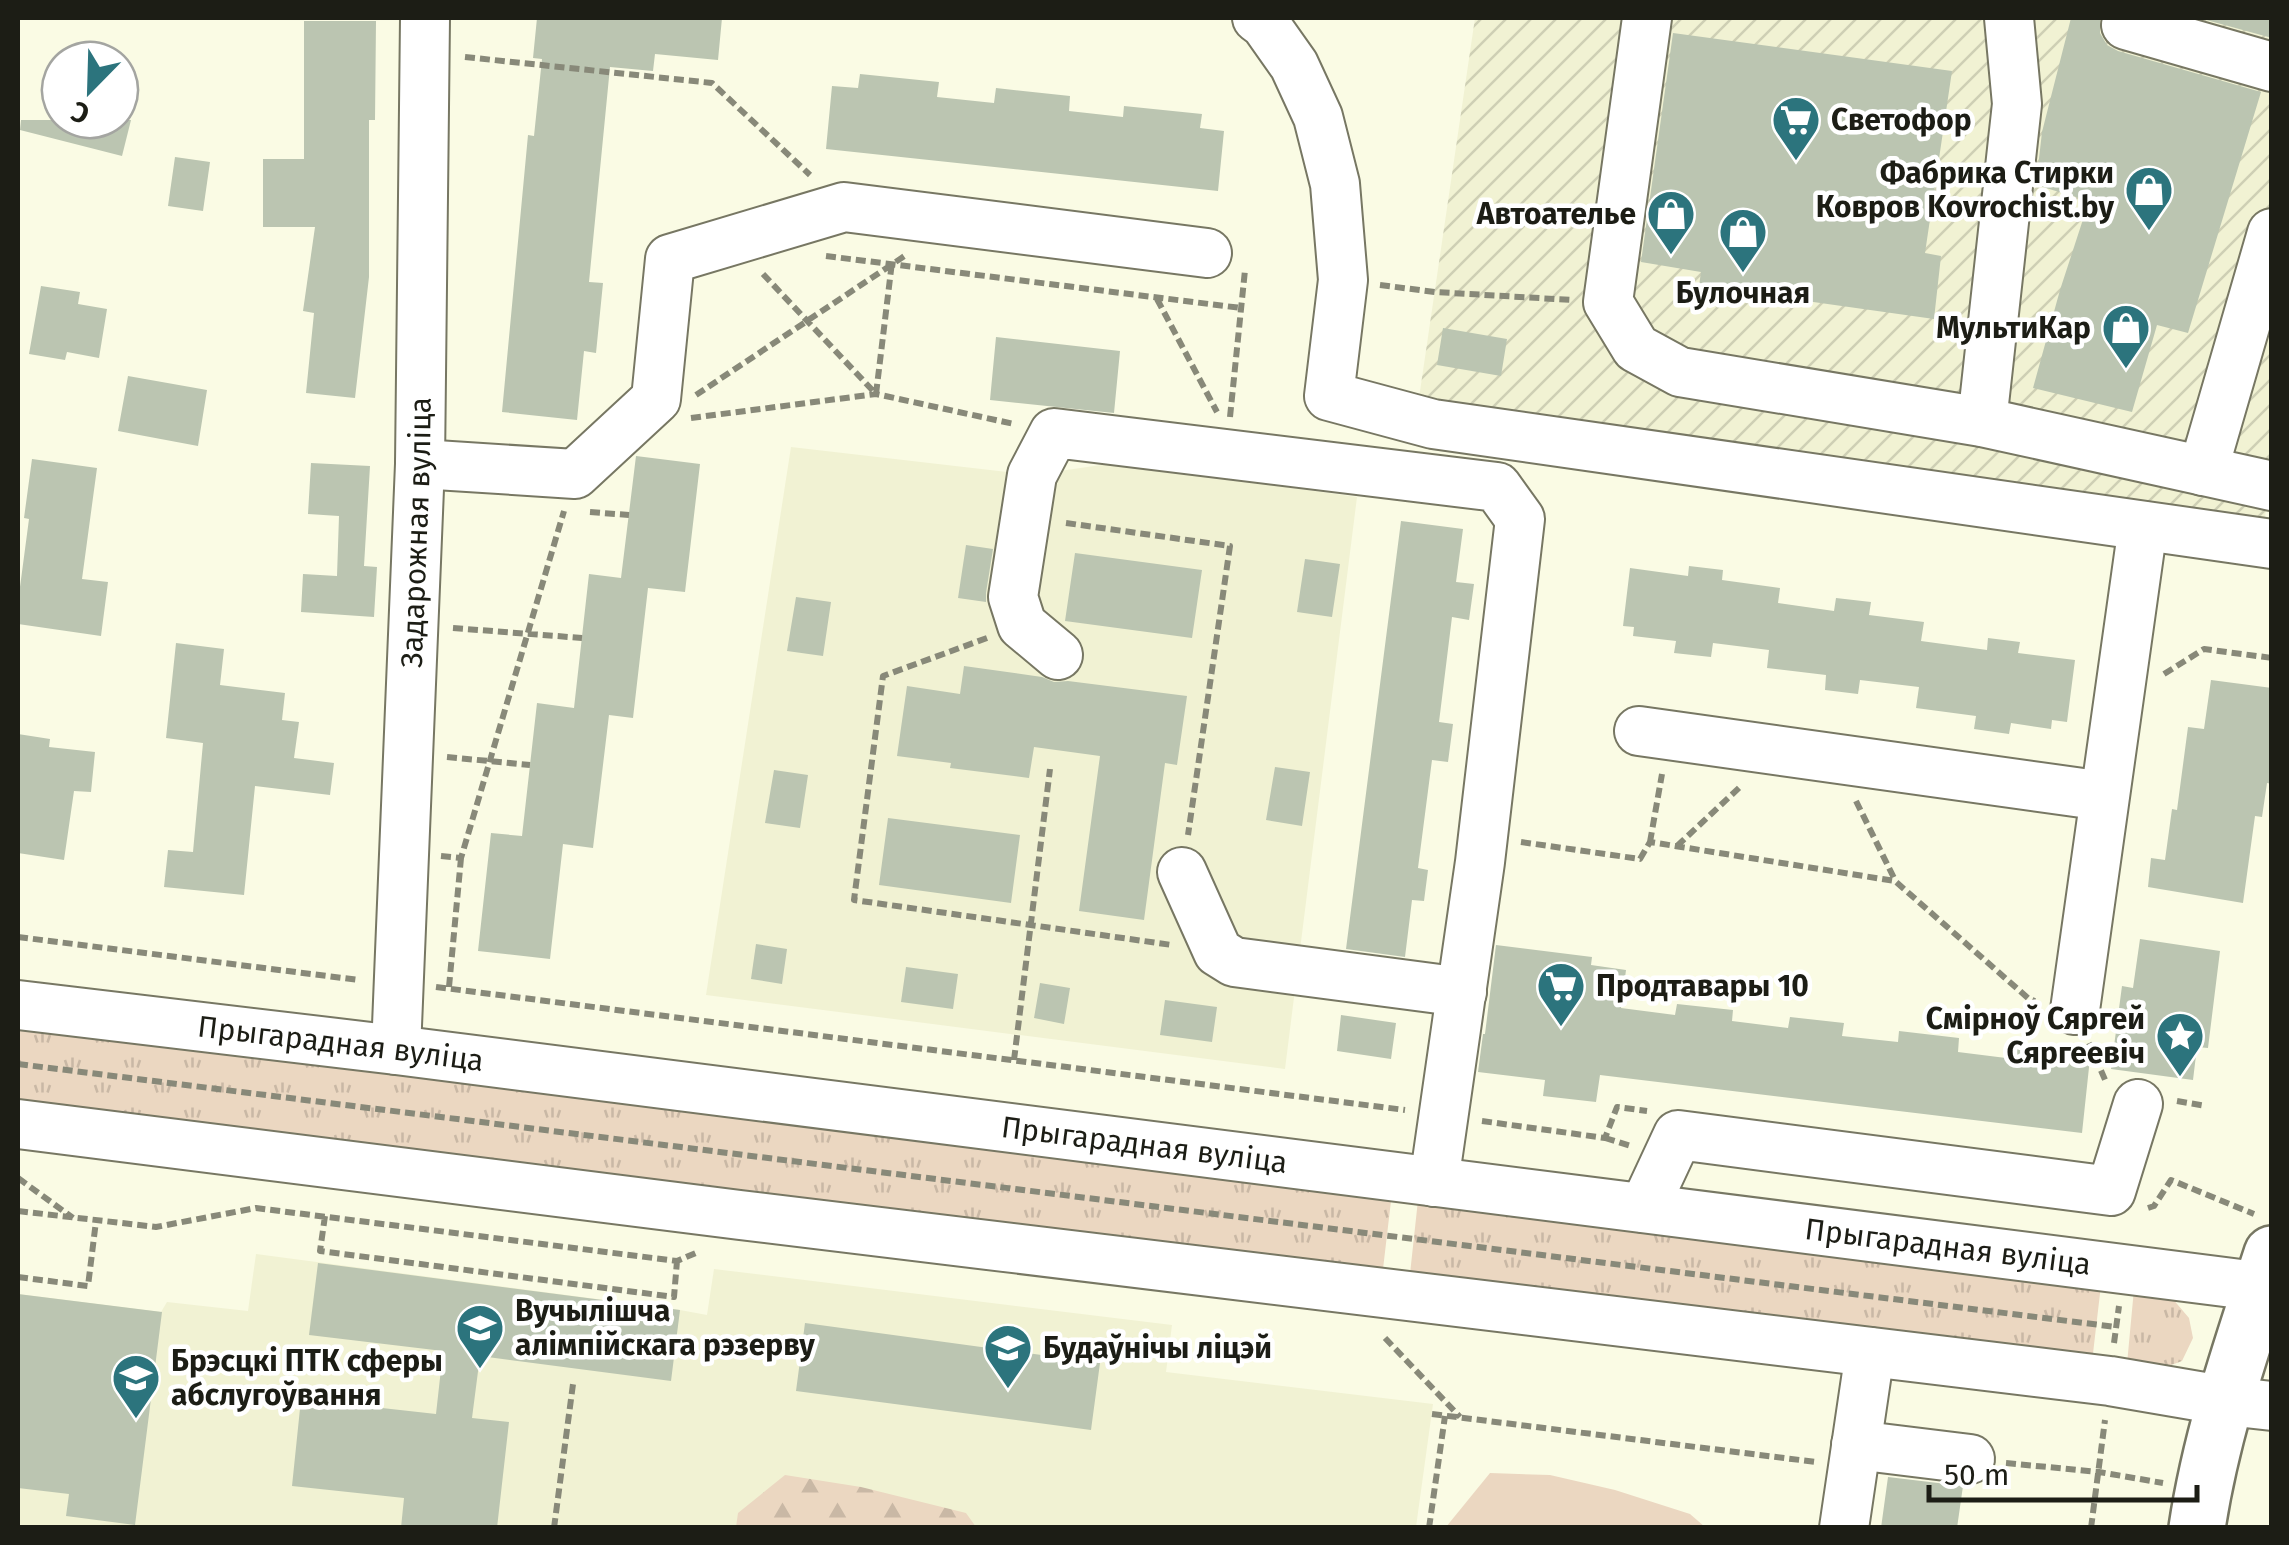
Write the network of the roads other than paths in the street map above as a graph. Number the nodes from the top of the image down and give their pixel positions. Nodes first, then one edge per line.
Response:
1 (1257, 18) edge
2 (1648, 18) edge
3 (2010, 18) edge
4 (2126, 25) dead end
5 (425, 35) edge
6 (2272, 66) edge
7 (2272, 233) edge
8 (1208, 253) road end
9 (1329, 396) junction
10 (1982, 422) junction
11 (420, 464) junction
12 (1321, 466) junction
13 (2203, 470) junction
14 (2272, 486) edge
15 (2143, 526) junction
16 (2272, 544) edge
17 (1058, 655) dead end
18 (1654, 733) road end
19 (2104, 796) junction
20 (1182, 872) road end
21 (1462, 992) junction
22 (18, 1004) edge
23 (2075, 1010) road end
24 (396, 1050) junction
25 (2138, 1104) dead end
26 (18, 1124) edge
27 (1434, 1182) junction
28 (1644, 1208) junction
29 (2265, 1260) edge
30 (1870, 1352) junction
31 (2249, 1404) edge
32 (1854, 1456) junction
33 (1970, 1459) road end
34 (2200, 1508) edge
35 (1844, 1528) edge

1 - 9 street
2 - 10 street
3 - 10 street
4 - 6 street
5 - 11 street, Задарожная вуліца
7 - 13 street
8 - 11 street
9 - 12 street
9 - 15 street
10 - 13 street
11 - 24 street, Задарожная вуліца
12 - 17 street
12 - 21 street
13 - 14 street
15 - 16 street
15 - 19 street
18 - 19 street
19 - 23 street
20 - 21 street
21 - 27 street
22 - 24 street, Прыгарадная вуліца
24 - 27 street, Прыгарадная вуліца
25 - 28 street
26 - 30 street
27 - 28 street, Прыгарадная вуліца
28 - 29 street, Прыгарадная вуліца
29 - 31 main road
30 - 31 street
30 - 32 street
31 - 34 main road
32 - 33 street
32 - 35 street

